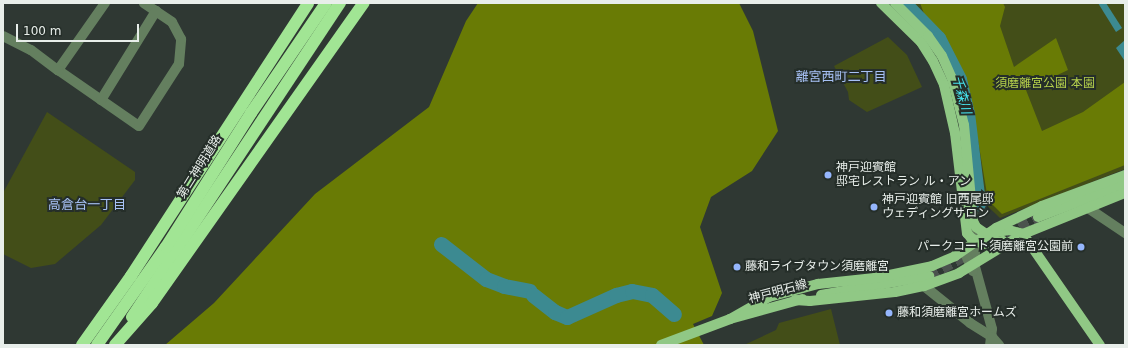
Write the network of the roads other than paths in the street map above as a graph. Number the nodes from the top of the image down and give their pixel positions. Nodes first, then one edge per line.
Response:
1 (105, 3) edge
2 (144, 3) edge
3 (308, 3) edge
4 (326, 3) edge
5 (340, 3) edge
6 (364, 3) edge
7 (881, 3) edge
8 (895, 3) edge
9 (156, 11) junction
10 (3, 36) edge
11 (58, 70) junction
12 (101, 100) junction
13 (1125, 175) edge
14 (1125, 184) edge
15 (1125, 193) edge
16 (1088, 208) junction
17 (1038, 217) tunnel mouth
18 (968, 221) junction
19 (1125, 233) edge
20 (986, 234) junction
21 (1024, 234) junction
22 (976, 241) junction
23 (964, 251) junction
24 (971, 265) junction
25 (929, 276) tunnel mouth
26 (924, 286) junction
27 (795, 300) junction
28 (730, 319) junction
29 (991, 341) edge
30 (83, 343) edge
31 (97, 345) edge
32 (114, 345) edge
33 (662, 345) edge
34 (999, 345) edge
35 (1100, 345) edge

1 - 11 street
2 - 9 street
3 - 30 highway
4 - 31 highway, 第二神明道路
5 - 32 highway, 第二神明道路
6 - 32 highway
7 - 18 main road
8 - 18 main road
9 - 12 street
9 - 12 street
10 - 11 street
11 - 12 street
13 - 20 main road
14 - 17 main road
15 - 16 main road
16 - 19 street
16 - 21 main road
18 - 20 main road
18 - 22 main road
18 - 23 main road
20 - 21 main road
20 - 22 main road
21 - 22 main road
21 - 24 main road
21 - 35 main road
22 - 23 main road
22 - 24 street
23 - 24 street
23 - 28 main road
24 - 26 main road
24 - 29 street
25 - 27 main road, 神戸明石線
26 - 27 main road
26 - 29 street
27 - 28 main road, 神戸明石線
28 - 33 main road, 神戸明石線
29 - 34 street

